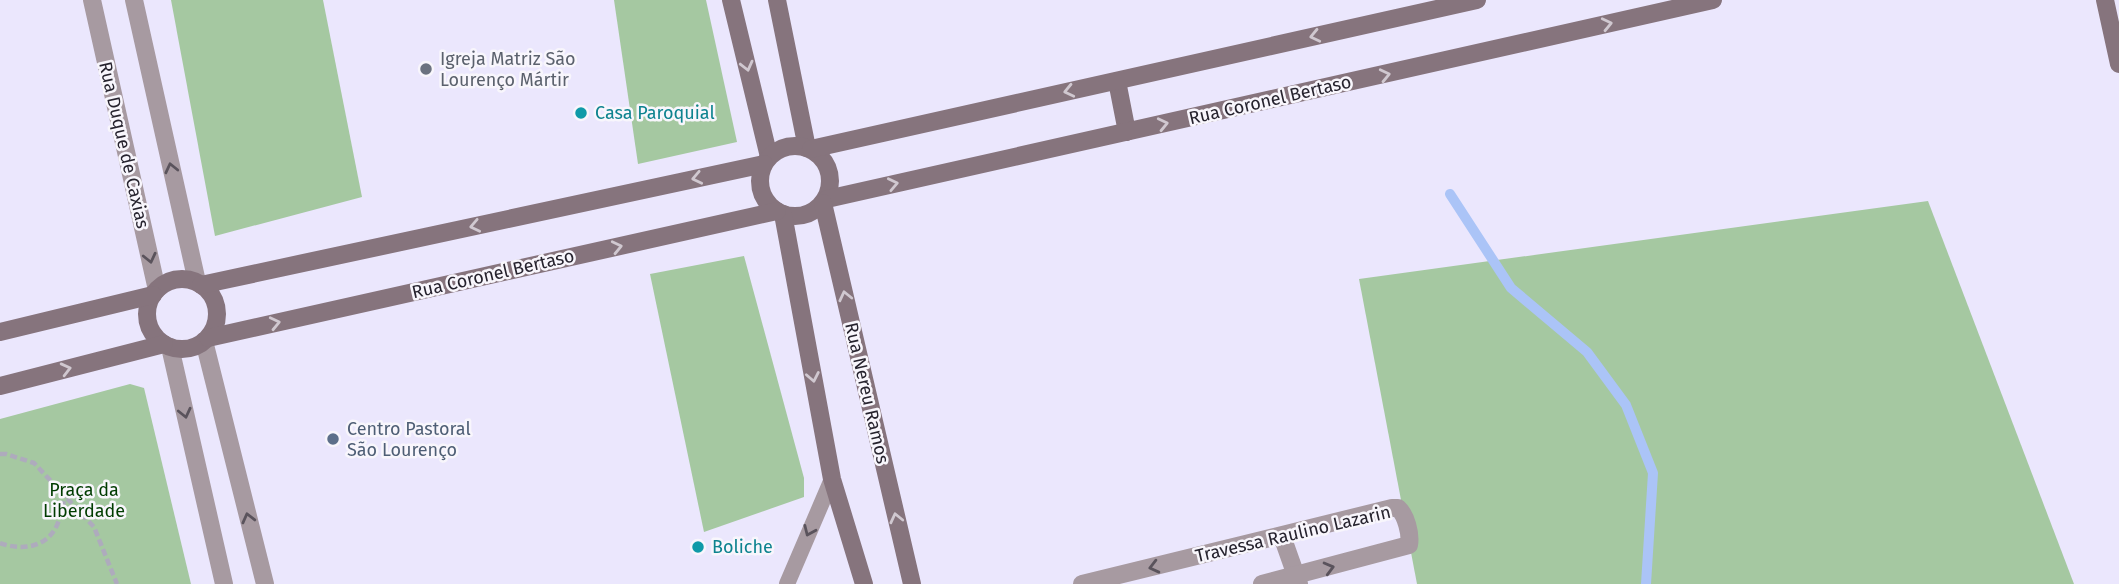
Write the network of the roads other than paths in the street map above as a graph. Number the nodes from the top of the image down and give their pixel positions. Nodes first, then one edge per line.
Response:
1 (92, 0) edge
2 (134, 0) edge
3 (731, 0) edge
4 (777, 0) edge
5 (1713, 0) edge
6 (2105, 0) edge
7 (1466, 1) edge
8 (1412, 7) edge
9 (2119, 64) edge
10 (1117, 81) junction
11 (1127, 132) junction
12 (809, 148) junction
13 (767, 160) junction
14 (825, 201) junction
15 (780, 213) junction
16 (199, 284) junction
17 (155, 292) junction
18 (0, 332) edge
19 (206, 340) junction
20 (167, 345) junction
21 (0, 386) edge
22 (832, 479) junction
23 (1282, 536) junction
24 (1297, 580) edge
25 (224, 584) edge
26 (265, 584) edge
27 (787, 584) edge
28 (864, 584) edge
29 (912, 584) edge
30 (1082, 584) edge
31 (1262, 584) edge

1 -> 17 street, Rua Duque de Caxias
16 -> 2 street
3 -> 13 street
4 - 12 street
11 -> 5 street, Rua Coronel Bertaso
6 - 9 street
7 - 8 street
8 -> 10 street
10 - 11 street
10 -> 12 street
14 -> 11 street, Rua Coronel Bertaso
12 - 13 street
12 - 14 street
13 - 15 street
13 -> 16 street
14 - 15 street
29 -> 14 street, Rua Nereu Ramos
19 -> 15 street, Rua Coronel Bertaso
15 -> 22 street
16 - 17 street
16 - 19 street
17 - 18 street
17 - 20 street
19 - 20 street
26 -> 19 street
21 -> 20 street
20 -> 25 street
22 -> 27 lane
22 - 28 street
23 - 24 street
24 -> 23 street, Travessa Raulino Lazarin
23 -> 30 street, Travessa Raulino Lazarin
24 - 31 street, Travessa Raulino Lazarin

